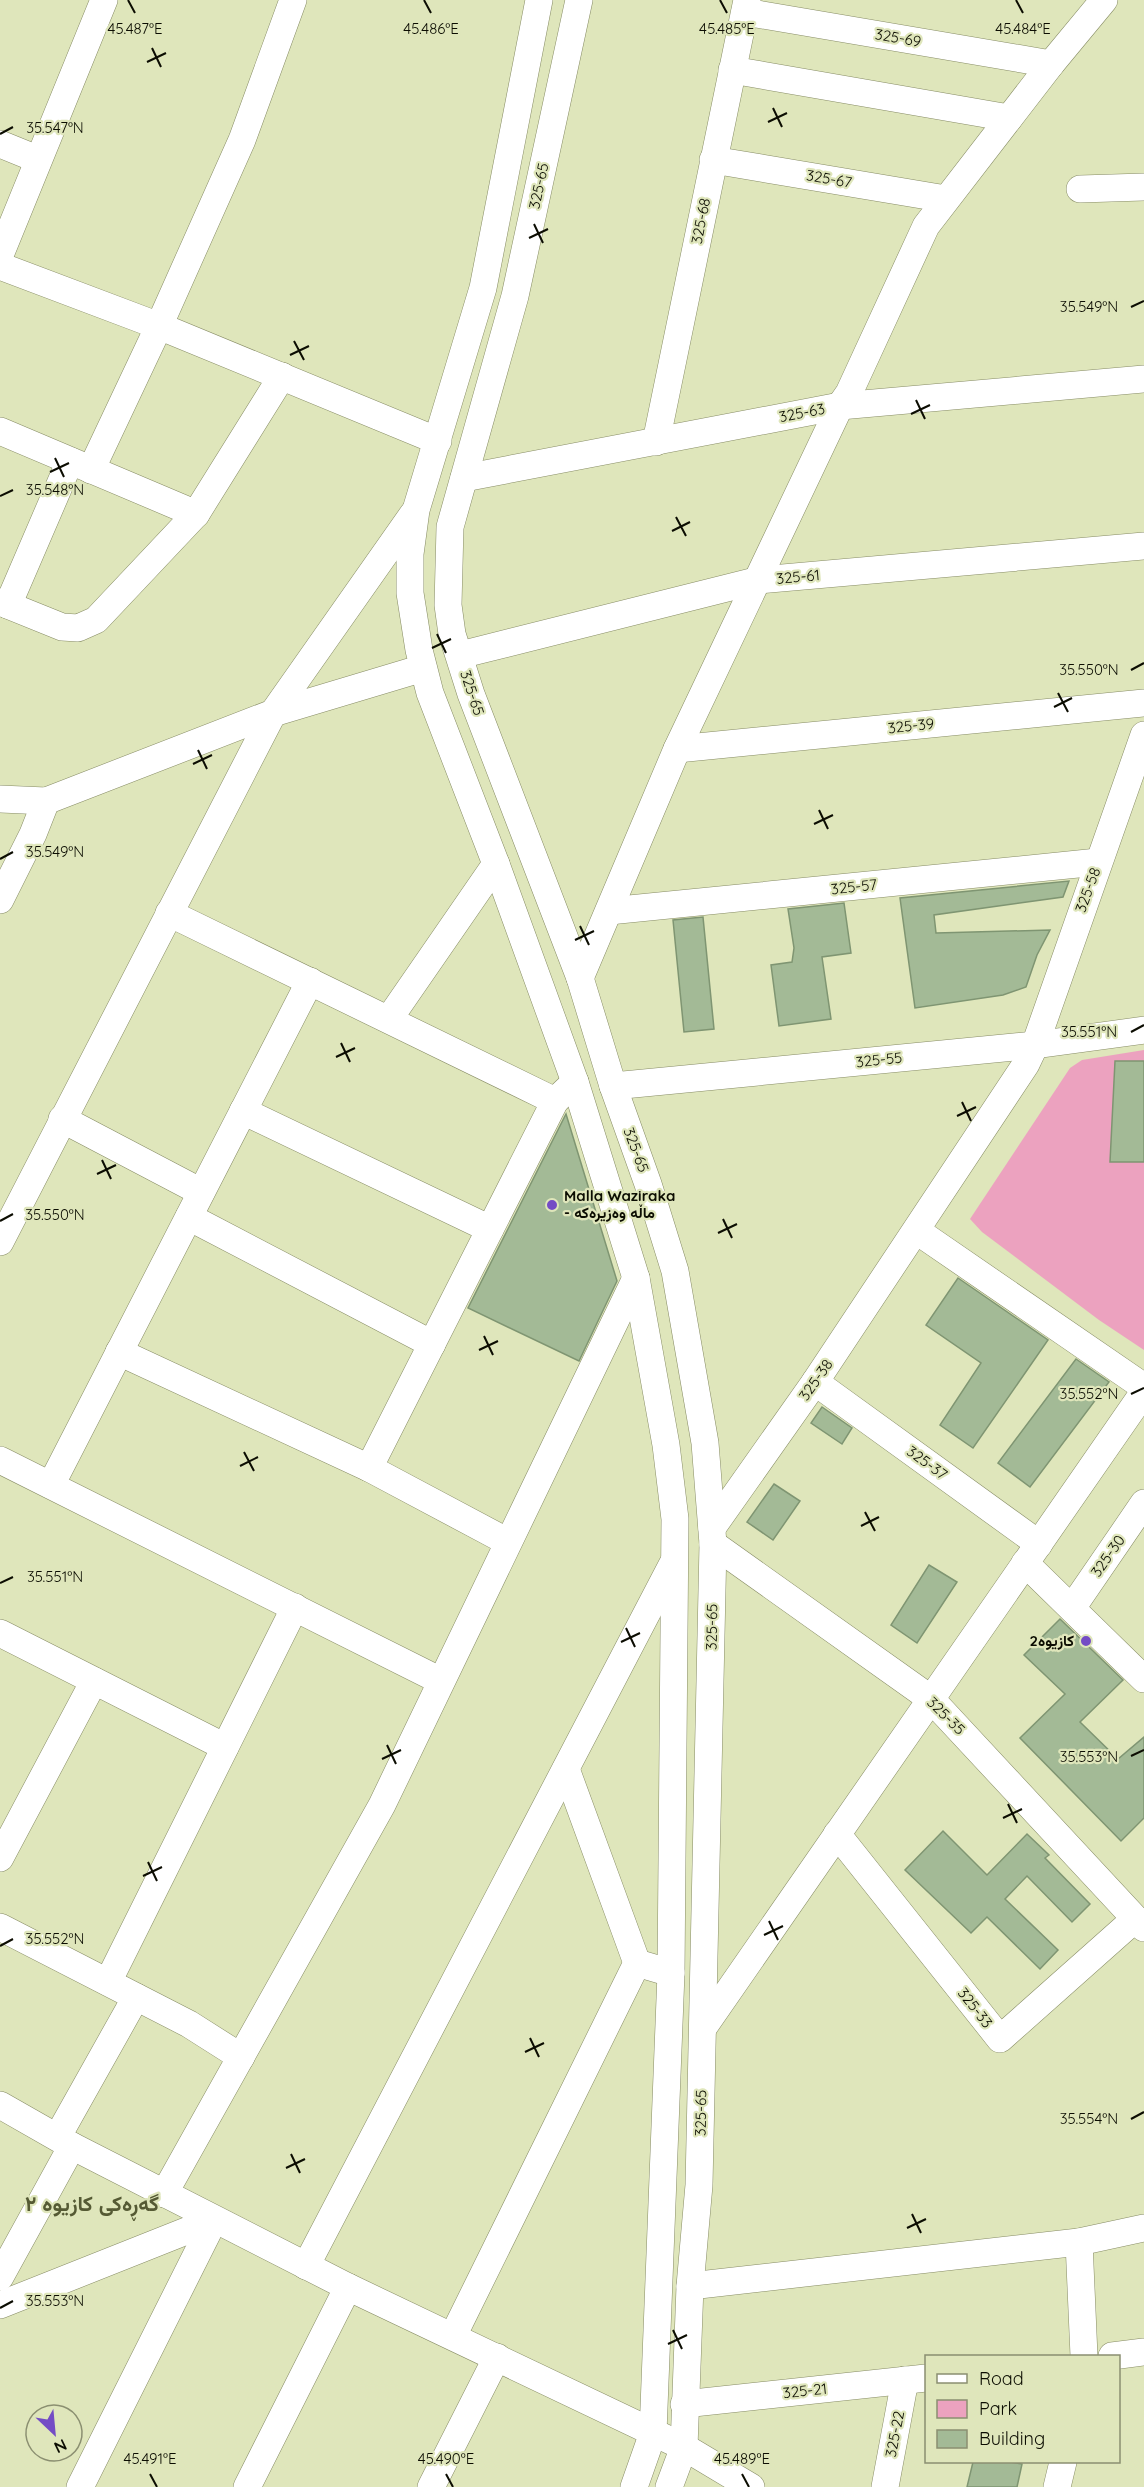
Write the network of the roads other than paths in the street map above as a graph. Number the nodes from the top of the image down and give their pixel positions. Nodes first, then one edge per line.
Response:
1 (104, 0) edge
2 (293, 0) edge
3 (540, 0) edge
4 (579, 0) edge
5 (1104, 0) edge
6 (746, 6) edge
7 (1051, 64) junction
8 (732, 70) junction
9 (1009, 118) junction
10 (0, 144) edge
11 (37, 159) junction
12 (713, 160) junction
13 (1144, 187) edge
14 (1080, 189) dead end
15 (946, 199) junction
16 (0, 254) edge
17 (0, 266) edge
18 (483, 288) junction
19 (515, 296) junction
20 (159, 327) junction
21 (282, 376) junction
22 (1144, 379) edge
23 (840, 406) junction
24 (0, 431) edge
25 (438, 441) junction
26 (656, 442) junction
27 (81, 465) junction
28 (464, 478) junction
29 (416, 510) junction
30 (196, 514) junction
31 (1144, 546) edge
32 (759, 580) junction
33 (4, 603) edge
34 (460, 655) junction
35 (423, 668) junction
36 (1144, 703) edge
37 (273, 714) junction
38 (1144, 735) edge
39 (677, 749) junction
40 (0, 799) edge
41 (46, 801) junction
42 (1098, 862) junction
43 (496, 864) junction
44 (0, 900) edge
45 (609, 911) junction
46 (169, 913) junction
47 (580, 978) junction
48 (310, 981) junction
49 (389, 1019) junction
50 (1144, 1030) edge
51 (1035, 1045) junction
52 (575, 1082) junction
53 (613, 1086) junction
54 (555, 1101) junction
55 (243, 1111) junction
56 (62, 1119) junction
57 (648, 1184) junction
58 (201, 1192) junction
59 (611, 1196) junction
60 (189, 1217) junction
61 (490, 1229) junction
62 (917, 1231) junction
63 (0, 1242) edge
64 (636, 1278) junction
65 (432, 1344) junction
66 (120, 1352) junction
67 (815, 1382) junction
68 (1144, 1389) edge
69 (0, 1460) edge
70 (369, 1468) junction
71 (51, 1485) junction
72 (1144, 1503) edge
73 (712, 1536) junction
74 (508, 1542) junction
75 (1032, 1553) junction
76 (674, 1562) junction
77 (295, 1607) junction
78 (1072, 1608) junction
79 (0, 1633) edge
80 (1144, 1679) edge
81 (94, 1681) junction
82 (441, 1681) junction
83 (931, 1699) junction
84 (225, 1747) junction
85 (566, 1769) junction
86 (837, 1834) junction
87 (0, 1858) edge
88 (1140, 1923) edge
89 (0, 1927) edge
90 (637, 1964) junction
91 (670, 1973) junction
92 (108, 1982) junction
93 (136, 1997) junction
94 (703, 2028) junction
95 (241, 2057) junction
96 (0, 2105) edge
97 (65, 2141) junction
98 (164, 2194) junction
99 (214, 2220) junction
100 (1144, 2228) edge
101 (1079, 2242) junction
102 (306, 2266) junction
103 (0, 2277) edge
104 (690, 2286) junction
105 (348, 2288) junction
106 (0, 2305) edge
107 (453, 2336) junction
108 (1144, 2352) edge
109 (1084, 2355) edge
110 (1120, 2355) edge
111 (497, 2357) junction
112 (916, 2379) edge
113 (684, 2404) junction
114 (653, 2433) junction
115 (684, 2447) junction
116 (1063, 2463) edge
117 (80, 2487) edge
118 (247, 2487) edge
119 (431, 2487) edge
120 (634, 2487) edge
121 (669, 2487) edge
122 (751, 2487) edge
123 (885, 2487) edge
124 (1057, 2487) edge

1 - 11 street
2 - 20 street
3 - 18 street
4 - 19 street, 325-65
5 - 7 street
6 - 7 street, 325-69
6 - 8 street, 325-68
7 - 9 street
8 - 9 street
8 - 12 street, 325-68
9 - 15 street
10 - 11 street
11 - 16 street
12 - 15 street, 325-67
12 - 26 street, 325-68
13 - 14 street
15 - 23 street
17 - 20 street
18 - 19 street
18 - 25 street
19 - 28 street, 325-65
20 - 21 street
20 - 27 street
21 - 25 street
21 - 30 street
22 - 23 street, 325-63
23 - 26 street, 325-63
23 - 32 street
24 - 27 street
25 - 29 street
26 - 28 street, 325-63
27 - 30 street
27 - 33 street
28 - 34 street, 325-65
29 - 35 street
29 - 37 street
30 - 33 street
31 - 32 street, 325-61
32 - 34 street, 325-61
32 - 39 street
34 - 47 street, 325-65
35 - 37 street
35 - 43 street
36 - 39 street, 325-39
37 - 41 street
37 - 46 street
38 - 42 street, 325-58
39 - 45 street
40 - 41 street
41 - 44 street
42 - 45 street, 325-57
42 - 51 street, 325-58
43 - 49 street
43 - 52 street
45 - 47 street
46 - 48 street
46 - 56 street
47 - 53 street, 325-65
48 - 49 street
48 - 55 street
49 - 54 street
50 - 51 street, 325-55
51 - 53 street, 325-55
51 - 62 street, 325-38
52 - 54 street
52 - 59 street
53 - 57 street, 325-65
54 - 61 street
55 - 58 street
55 - 61 street
56 - 58 street
56 - 63 street
57 - 59 street
57 - 73 street, 325-65
58 - 60 street
59 - 64 street
60 - 65 street
60 - 66 street
61 - 65 street
62 - 67 street, 325-38
62 - 68 street
64 - 74 street
64 - 76 street
65 - 70 street
66 - 70 street
66 - 71 street
67 - 73 street, 325-38
67 - 75 street, 325-37
68 - 75 street
69 - 71 street
70 - 74 street
71 - 77 street
72 - 78 street, 325-30
73 - 83 street, 325-35
73 - 94 street, 325-65
74 - 82 street
75 - 78 street, 325-37
75 - 83 street
76 - 85 street
76 - 91 street
77 - 82 street
77 - 84 street
78 - 80 street, 325-37
79 - 81 street
81 - 84 street
81 - 87 street
82 - 95 street
83 - 86 street
83 - 88 street, 325-35
84 - 92 street
85 - 90 street
85 - 102 street
86 - 88 street, 325-33
86 - 94 street
89 - 92 street
90 - 91 street
90 - 107 street
91 - 114 street
92 - 93 street
93 - 95 street
93 - 97 street
94 - 104 street, 325-65
95 - 98 street
96 - 97 street
97 - 98 street
97 - 103 street
98 - 99 street
99 - 102 street
99 - 106 street
99 - 117 street
100 - 101 street
101 - 104 street
101 - 109 street
102 - 105 street
104 - 113 street, 325-65
105 - 107 street
105 - 118 street
107 - 111 street
108 - 110 street
111 - 114 street
111 - 119 street
112 - 113 street, 325-21
112 - 123 street, 325-22
113 - 115 street, 325-65
114 - 115 street
114 - 120 street
115 - 121 street, 325-65
115 - 122 street
116 - 124 street

